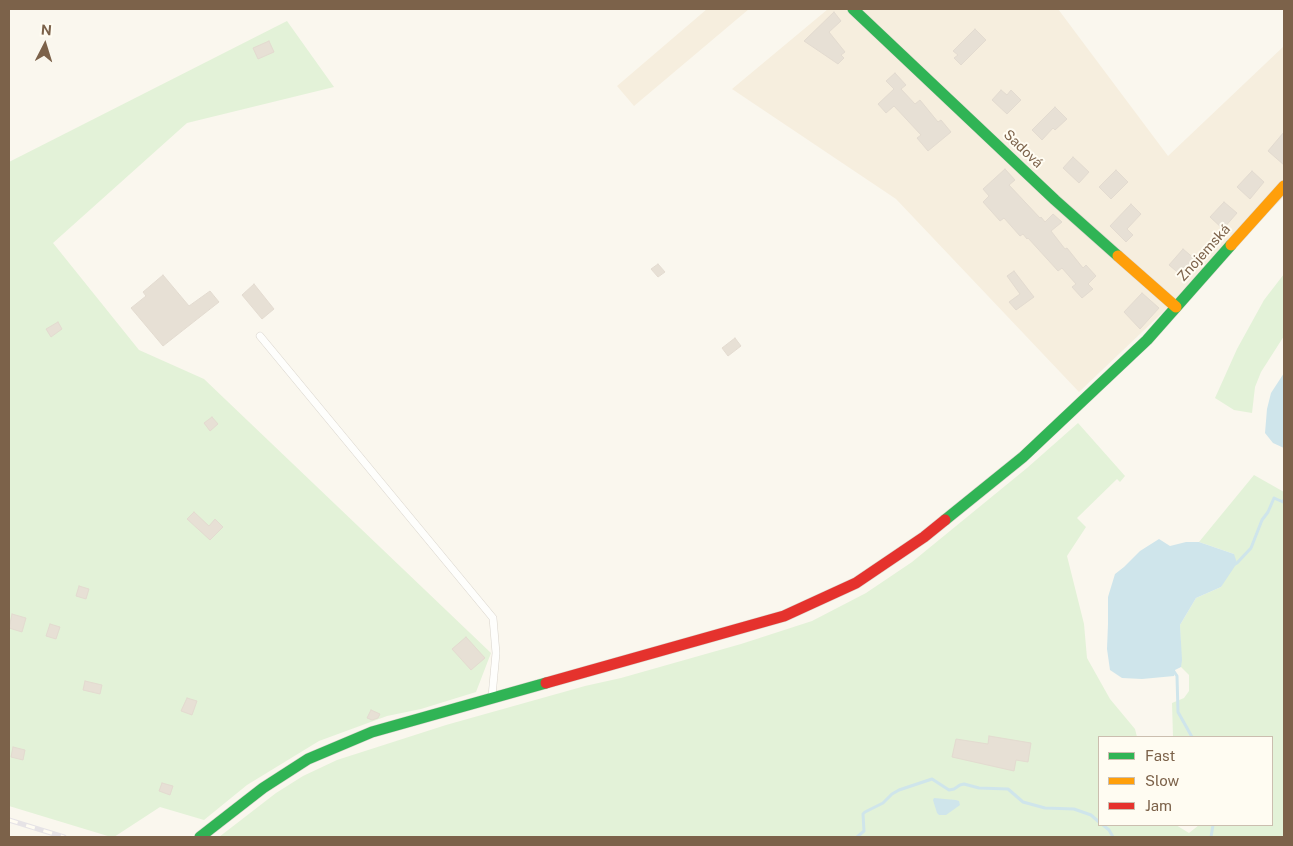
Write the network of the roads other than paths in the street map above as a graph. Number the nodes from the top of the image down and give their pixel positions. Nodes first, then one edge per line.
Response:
1 (853, 9) edge
2 (1284, 186) edge
3 (1176, 307) junction
4 (260, 336) dead end
5 (492, 698) junction
6 (200, 837) edge

1 - 3 main road, Sadová
2 - 3 main road, Znojemská
3 - 5 main road, Znojemská
4 - 5 lane
5 - 6 main road, Znojemská

